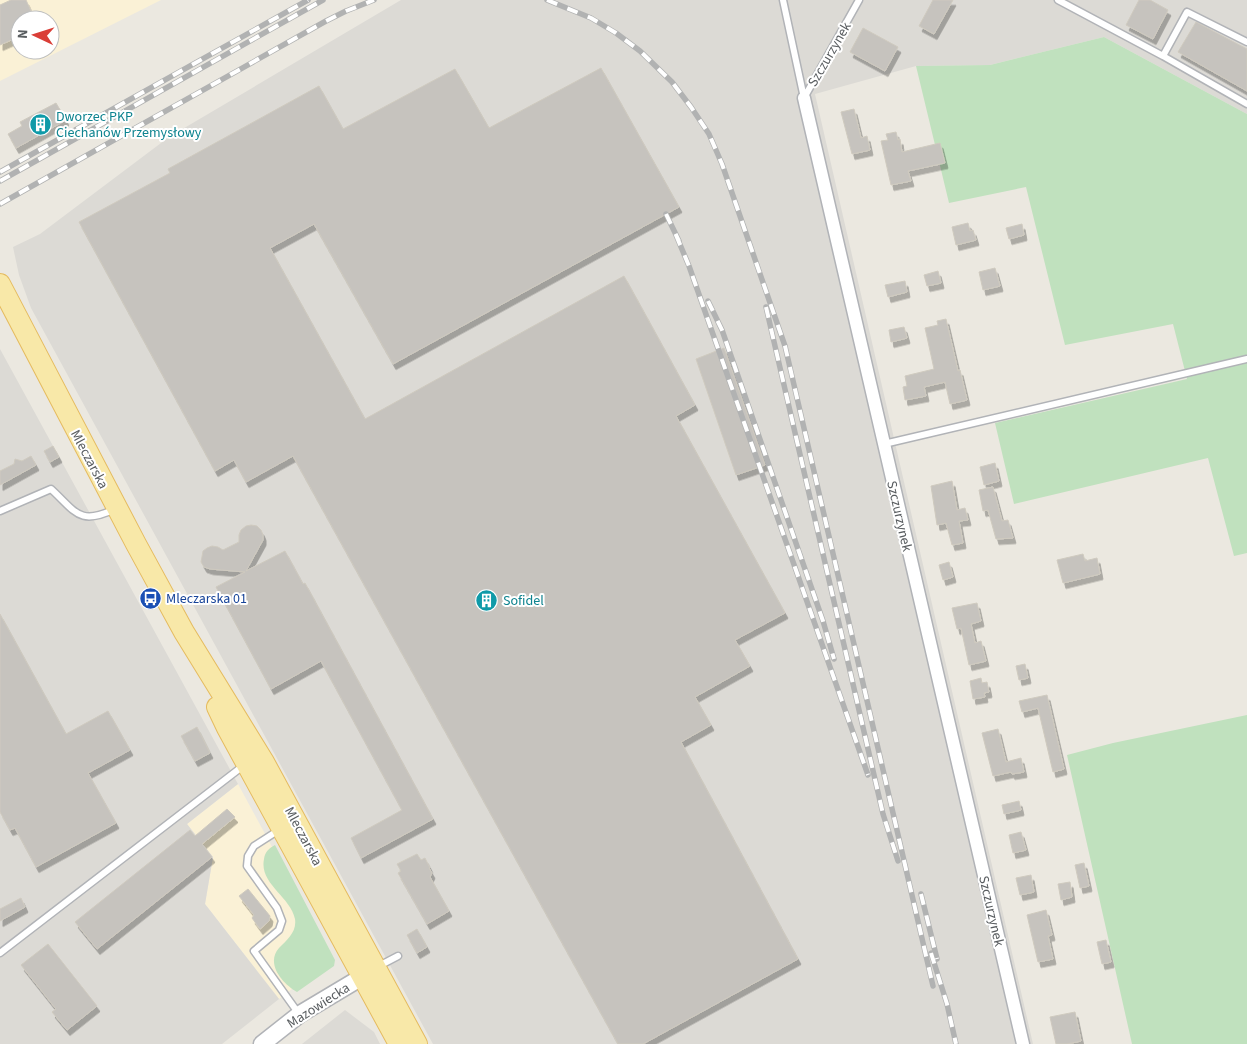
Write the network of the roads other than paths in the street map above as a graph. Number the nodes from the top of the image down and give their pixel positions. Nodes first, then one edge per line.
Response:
1 (783, 0) edge
2 (859, 0) edge
3 (1058, 0) edge
4 (1247, 42) edge
5 (1163, 56) junction
6 (804, 98) junction
7 (1247, 104) edge
8 (0, 284) edge
9 (1247, 359) edge
10 (884, 444) junction
11 (116, 508) junction
12 (0, 511) edge
13 (184, 632) junction
14 (246, 764) junction
15 (288, 824) junction
16 (0, 953) edge
17 (398, 956) dead end
18 (369, 972) junction
19 (300, 1014) junction
20 (262, 1044) edge
21 (399, 1044) edge
22 (417, 1044) edge
23 (1023, 1044) edge

1 - 6 lane
2 - 6 lane, Szczurzynek
3 - 5 lane
4 - 5 lane
5 - 7 lane
6 - 10 street, Szczurzynek
8 - 11 main road, Mleczarska
9 - 10 lane
10 - 23 street, Szczurzynek
11 - 12 lane
11 - 13 main road, Mleczarska
13 - 14 main road, Mleczarska
13 - 15 main road, Mleczarska
14 - 15 main road, Mleczarska
14 - 16 lane
15 - 18 main road, Mleczarska
15 - 19 lane
17 - 18 lane
18 - 19 street, Mazowiecka
18 - 21 main road, Mleczarska
18 - 22 main road, Mleczarska
19 - 20 street, Mazowiecka

